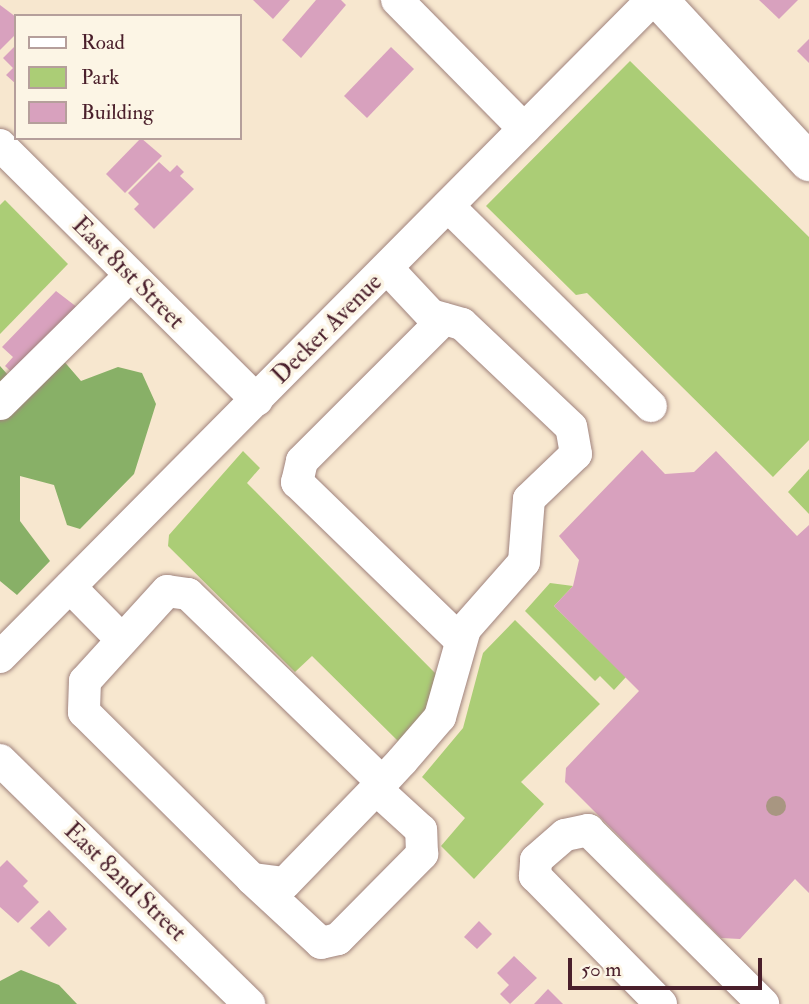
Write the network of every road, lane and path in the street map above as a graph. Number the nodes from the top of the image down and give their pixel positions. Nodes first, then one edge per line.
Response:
1 (397, 0) edge
2 (652, 0) edge
3 (659, 0) edge
4 (524, 129) junction
5 (0, 145) edge
6 (809, 162) edge
7 (448, 206) junction
8 (387, 268) junction
9 (130, 276) junction
10 (444, 319) junction
11 (257, 400) junction
12 (0, 404) edge
13 (651, 406) dead end
14 (70, 587) junction
15 (122, 640) junction
16 (461, 641) junction
17 (0, 657) edge
18 (6, 779) edge
19 (379, 785) junction
20 (252, 879) junction
21 (249, 1004) edge
22 (661, 1004) edge
23 (763, 1004) edge

1 - 4 street
2 - 4 street, Decker Avenue
3 - 6 main road
4 - 7 street, Decker Avenue
5 - 9 street, East 81st Street
7 - 8 street, Decker Avenue
7 - 13 street
8 - 10 street
8 - 11 street, Decker Avenue
9 - 11 street, East 81st Street
9 - 12 street
10 - 16 street
10 - 16 street
11 - 14 street, Decker Avenue
14 - 15 street
14 - 17 street, Decker Avenue
15 - 19 street
15 - 20 street
16 - 19 street
18 - 21 street, East 82nd Street
19 - 20 street
19 - 20 street
22 - 23 street

